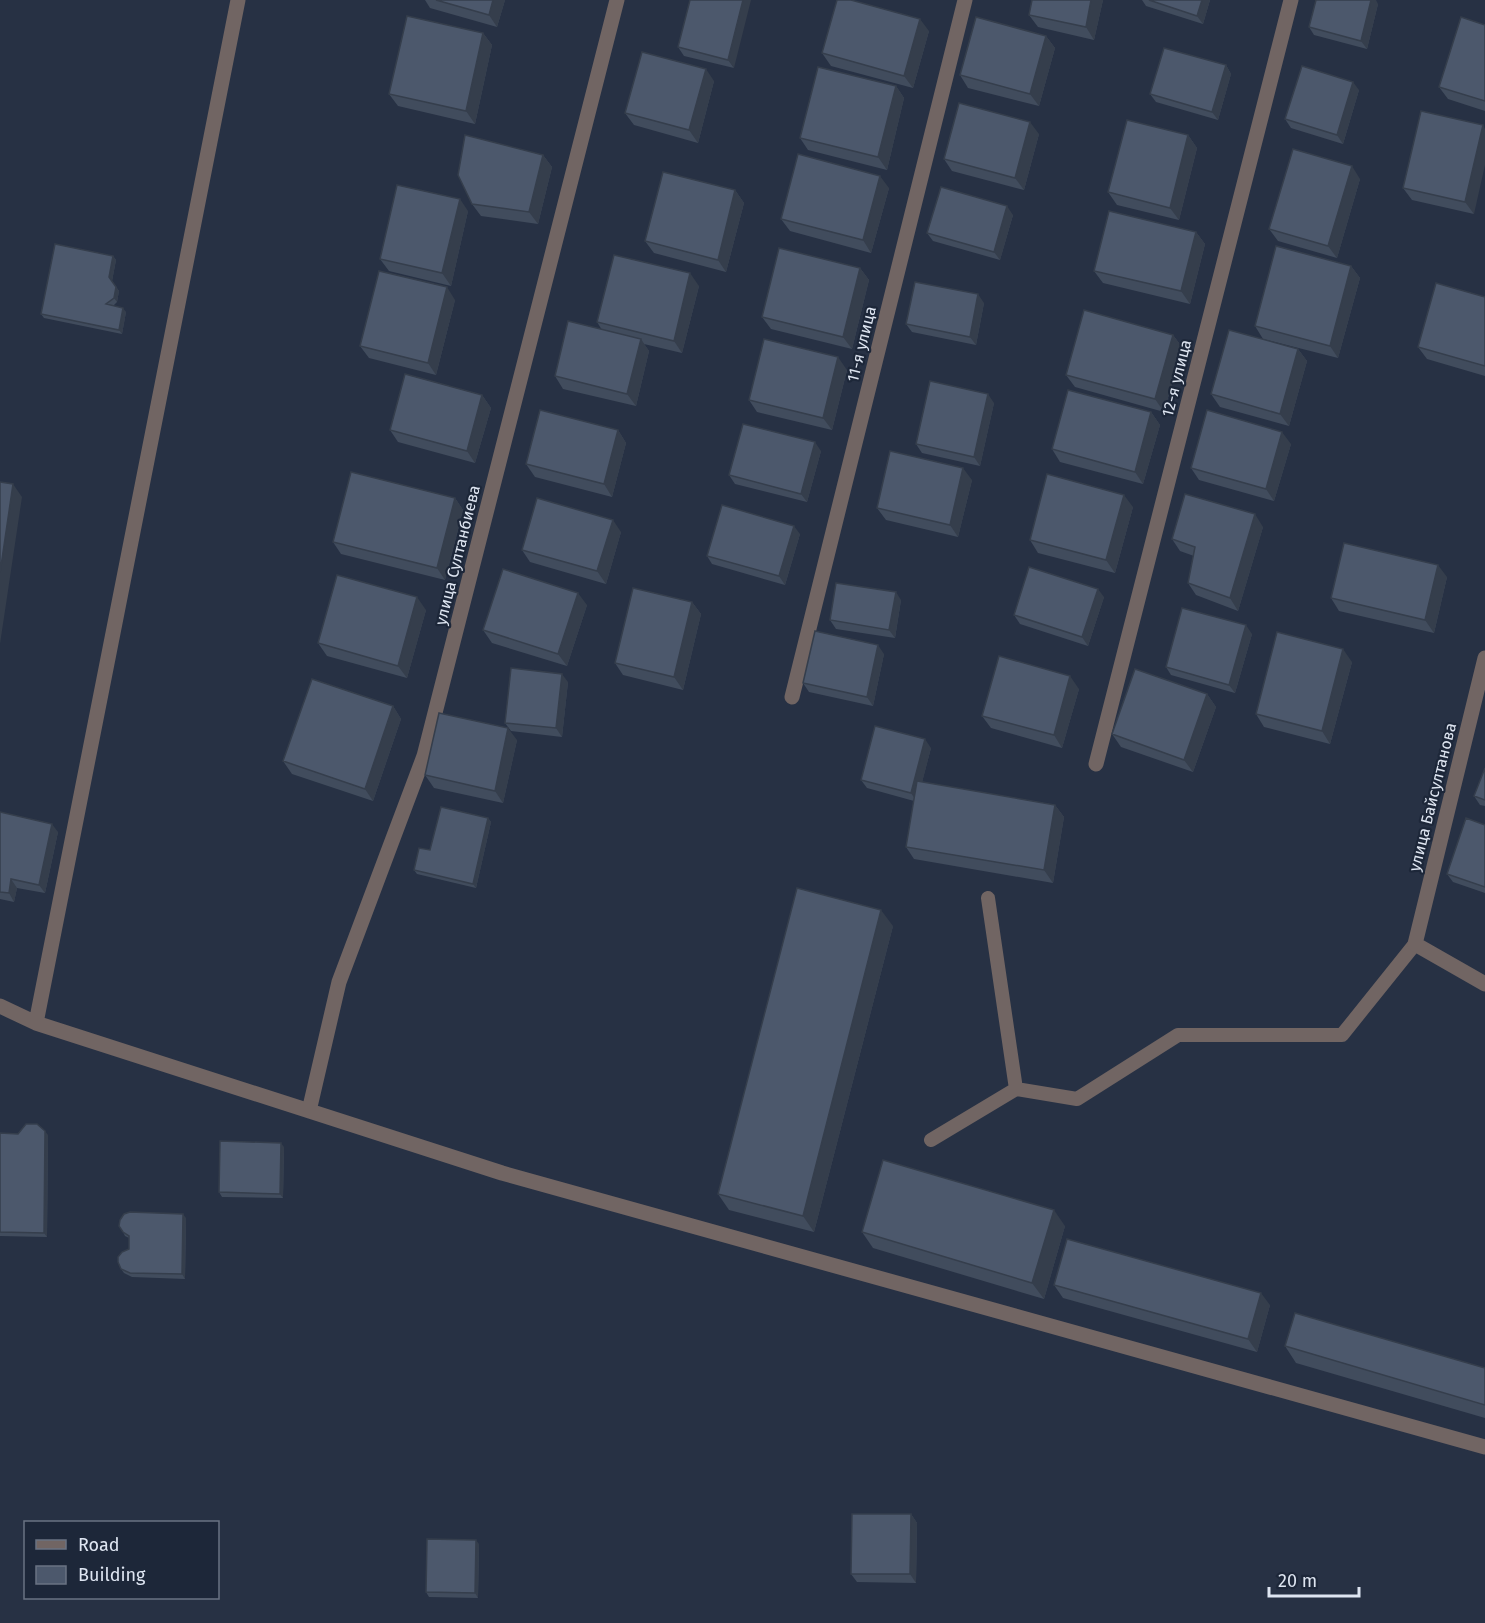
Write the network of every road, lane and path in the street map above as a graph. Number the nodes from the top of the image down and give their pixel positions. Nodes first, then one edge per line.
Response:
1 (238, 0) edge
2 (617, 0) edge
3 (965, 0) edge
4 (1291, 0) edge
5 (1485, 658) edge
6 (792, 697) dead end
7 (1096, 765) dead end
8 (988, 898) dead end
9 (1415, 944) junction
10 (1485, 984) edge
11 (0, 1006) edge
12 (36, 1023) junction
13 (1016, 1089) junction
14 (309, 1111) junction
15 (931, 1140) dead end
16 (1485, 1448) edge

1 - 12 street
2 - 14 street, улица Султанбиева
3 - 6 street, 11-я улица
4 - 7 street, 12-я улица
5 - 9 street, улица Байсултанова
8 - 13 lane
9 - 10 street
9 - 13 lane
11 - 12 street
12 - 14 street
13 - 15 lane
14 - 16 street

